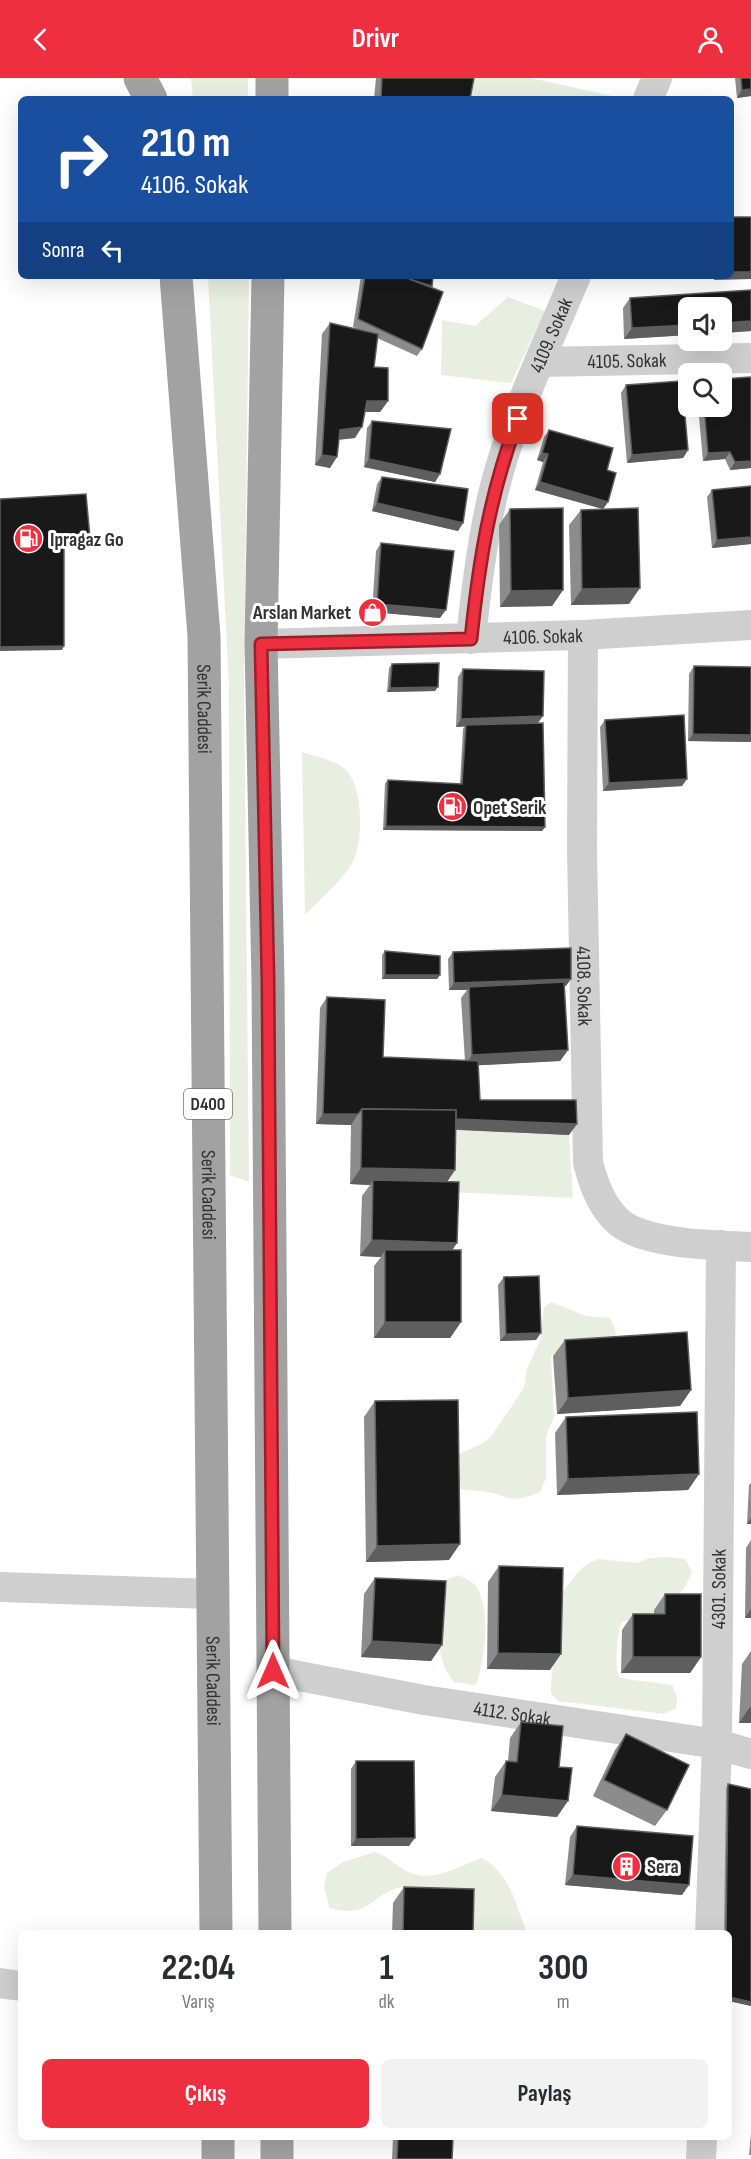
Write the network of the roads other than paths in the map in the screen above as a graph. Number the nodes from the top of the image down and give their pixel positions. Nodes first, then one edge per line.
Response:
1 (140, 78) edge
2 (161, 78) edge
3 (272, 78) edge
4 (657, 78) edge
5 (149, 96) edge
6 (162, 96) edge
7 (272, 96) edge
8 (649, 96) edge
9 (176, 279) edge
10 (268, 279) edge
11 (575, 279) edge
12 (751, 358) edge
13 (540, 362) junction
14 (751, 625) edge
15 (583, 635) junction
16 (471, 639) junction
17 (261, 644) junction
18 (721, 1245) junction
19 (751, 1247) edge
20 (0, 1587) edge
21 (212, 1594) junction
22 (273, 1671) junction
23 (717, 1744) junction
24 (751, 1754) edge
25 (216, 1930) edge
26 (275, 1930) edge
27 (710, 1930) edge
28 (0, 1983) edge
29 (18, 1986) edge
30 (218, 2140) edge
31 (277, 2140) edge
32 (702, 2140) edge
33 (218, 2159) edge
34 (277, 2159) edge
35 (701, 2159) edge

1 - 5 highway
2 - 6 highway
3 - 7 highway
4 - 8 street
9 - 21 highway, Serik Caddesi / D400
10 - 17 highway
11 - 13 street, 4109. Sokak
12 - 13 street, 4105. Sokak
13 - 16 street, 4109. Sokak
14 - 15 street, 4106. Sokak
15 - 16 street, 4106. Sokak
15 - 18 street, 4108. Sokak
16 - 17 street, 4106. Sokak
17 - 22 highway
18 - 19 street, 4108. Sokak
18 - 23 street, 4301. Sokak
20 - 21 street
21 - 25 highway, Serik Caddesi / D400
22 - 23 street, 4112. Sokak
22 - 26 highway
23 - 24 street, 4112. Sokak
23 - 27 street, 4301. Sokak
28 - 29 street
30 - 33 highway
31 - 34 highway
32 - 35 street

